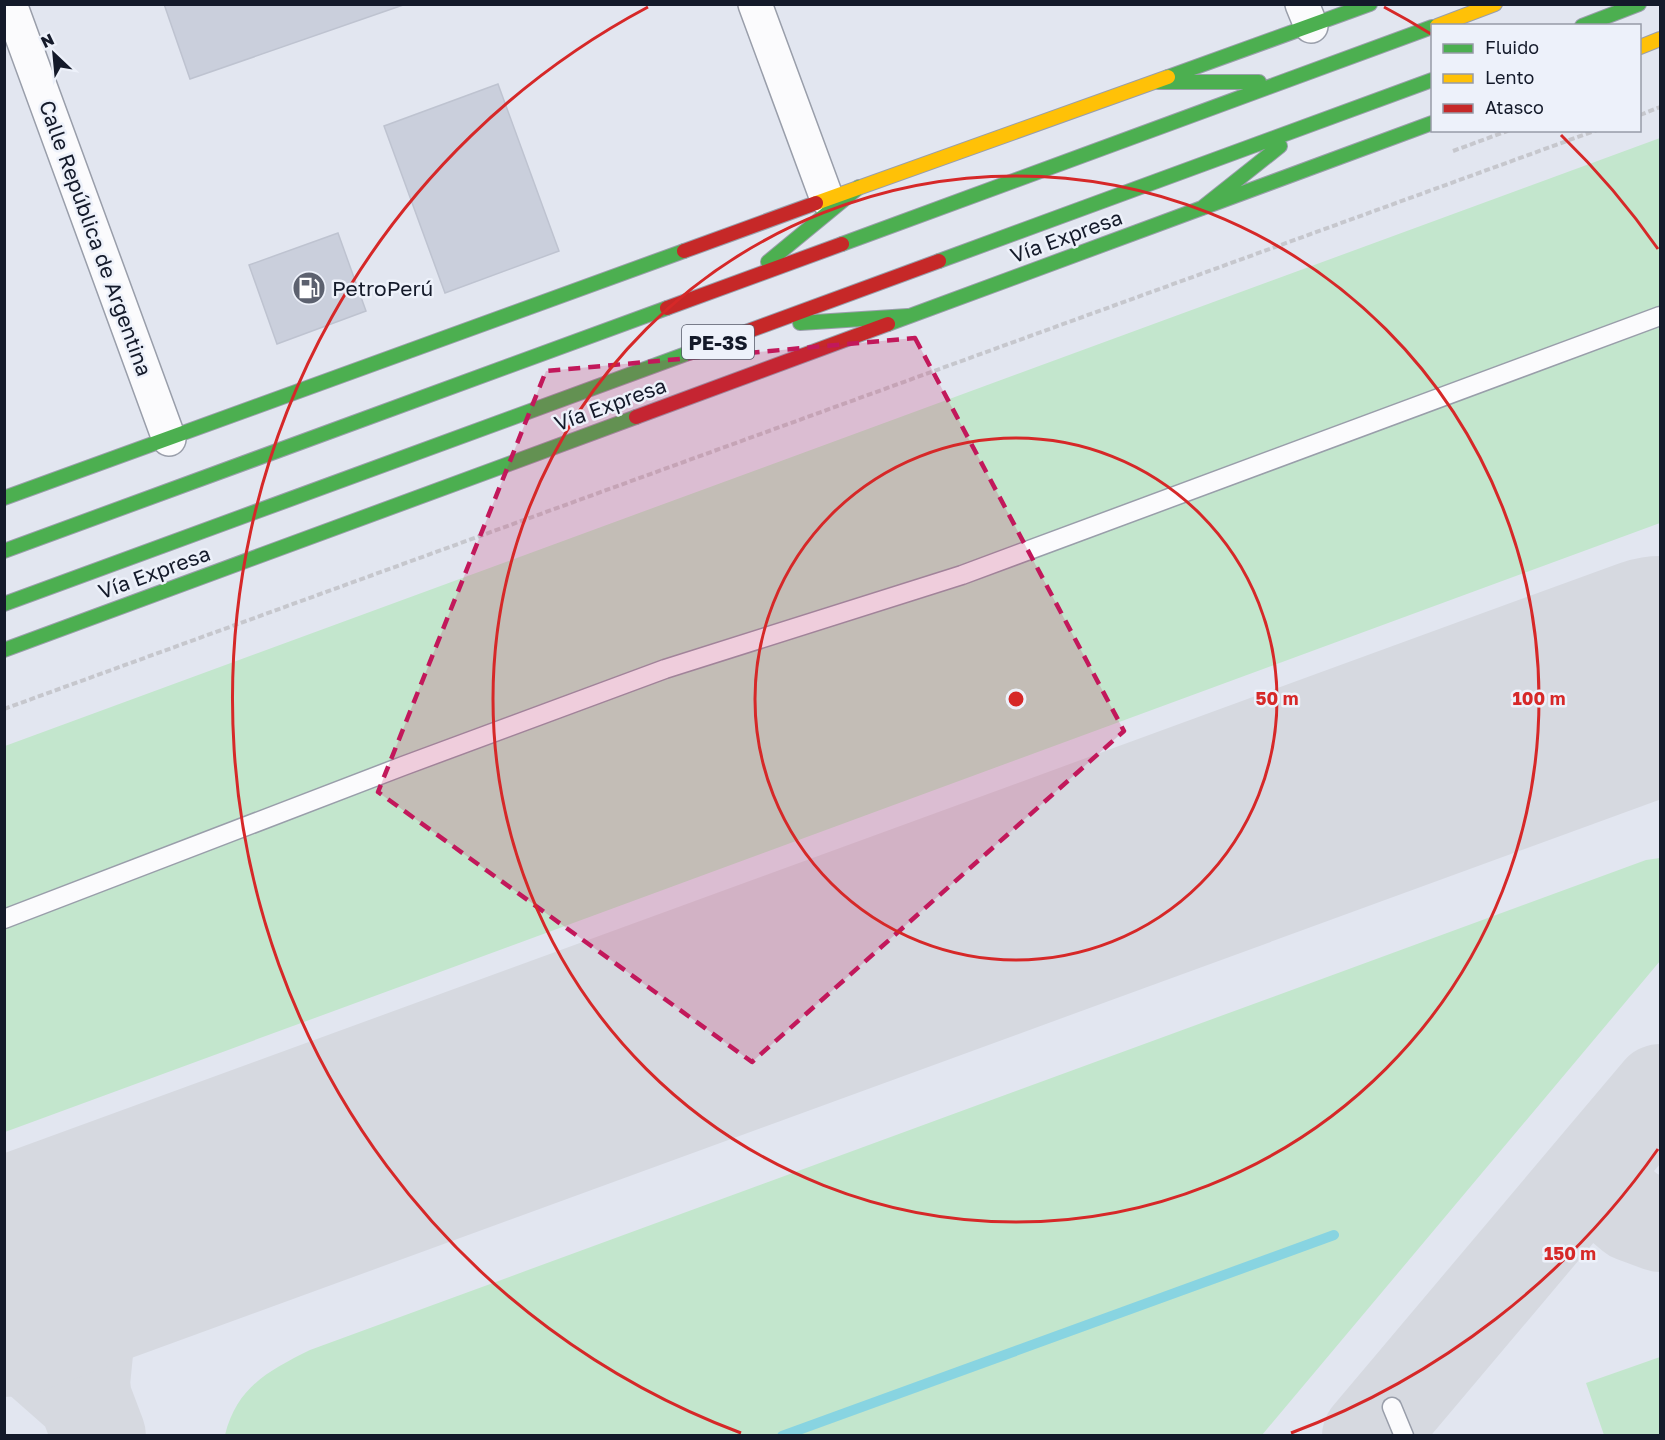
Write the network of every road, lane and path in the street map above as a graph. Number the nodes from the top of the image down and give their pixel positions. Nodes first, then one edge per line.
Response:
1 (10, 4) edge
2 (755, 4) edge
3 (1370, 4) edge
4 (1495, 4) edge
5 (1639, 4) edge
6 (1306, 15) edge
7 (1442, 24) edge
8 (1587, 24) edge
9 (1431, 27) edge
10 (1660, 39) edge
11 (1641, 47) edge
12 (1431, 80) edge
13 (1158, 82) junction
14 (1282, 82) junction
15 (1660, 107) edge
16 (1641, 115) edge
17 (1431, 123) edge
18 (1304, 128) junction
19 (1592, 132) edge
20 (859, 187) junction
21 (827, 199) junction
22 (1202, 208) junction
23 (750, 278) junction
24 (908, 316) junction
25 (1660, 316) edge
26 (765, 325) junction
27 (169, 439) junction
28 (4, 498) edge
29 (4, 551) edge
30 (4, 604) edge
31 (4, 650) edge
32 (4, 710) edge
33 (4, 919) edge
34 (1392, 1407) dead end
35 (1404, 1436) edge

1 - 27 street, Calle República de Argentina
2 - 21 street
3 - 6 main road
4 - 7 main road
5 - 8 main road
6 - 13 main road
9 - 14 main road, PE-3S
10 - 11 main road
12 - 18 main road, Vía Expresa / PE-3S
13 - 14 main road
13 - 20 main road
14 - 23 main road, PE-3S
15 - 16 path
17 - 22 main road, Vía Expresa / PE-3S
18 - 22 main road
18 - 26 main road, Vía Expresa / PE-3S
19 - 32 path
20 - 21 main road
20 - 23 main road
21 - 27 main road
22 - 24 main road, Vía Expresa / PE-3S
23 - 29 main road, PE-3S
24 - 26 main road
24 - 31 main road, Vía Expresa / PE-3S
25 - 33 lane
26 - 30 main road, Vía Expresa / PE-3S
27 - 28 main road
34 - 35 lane

